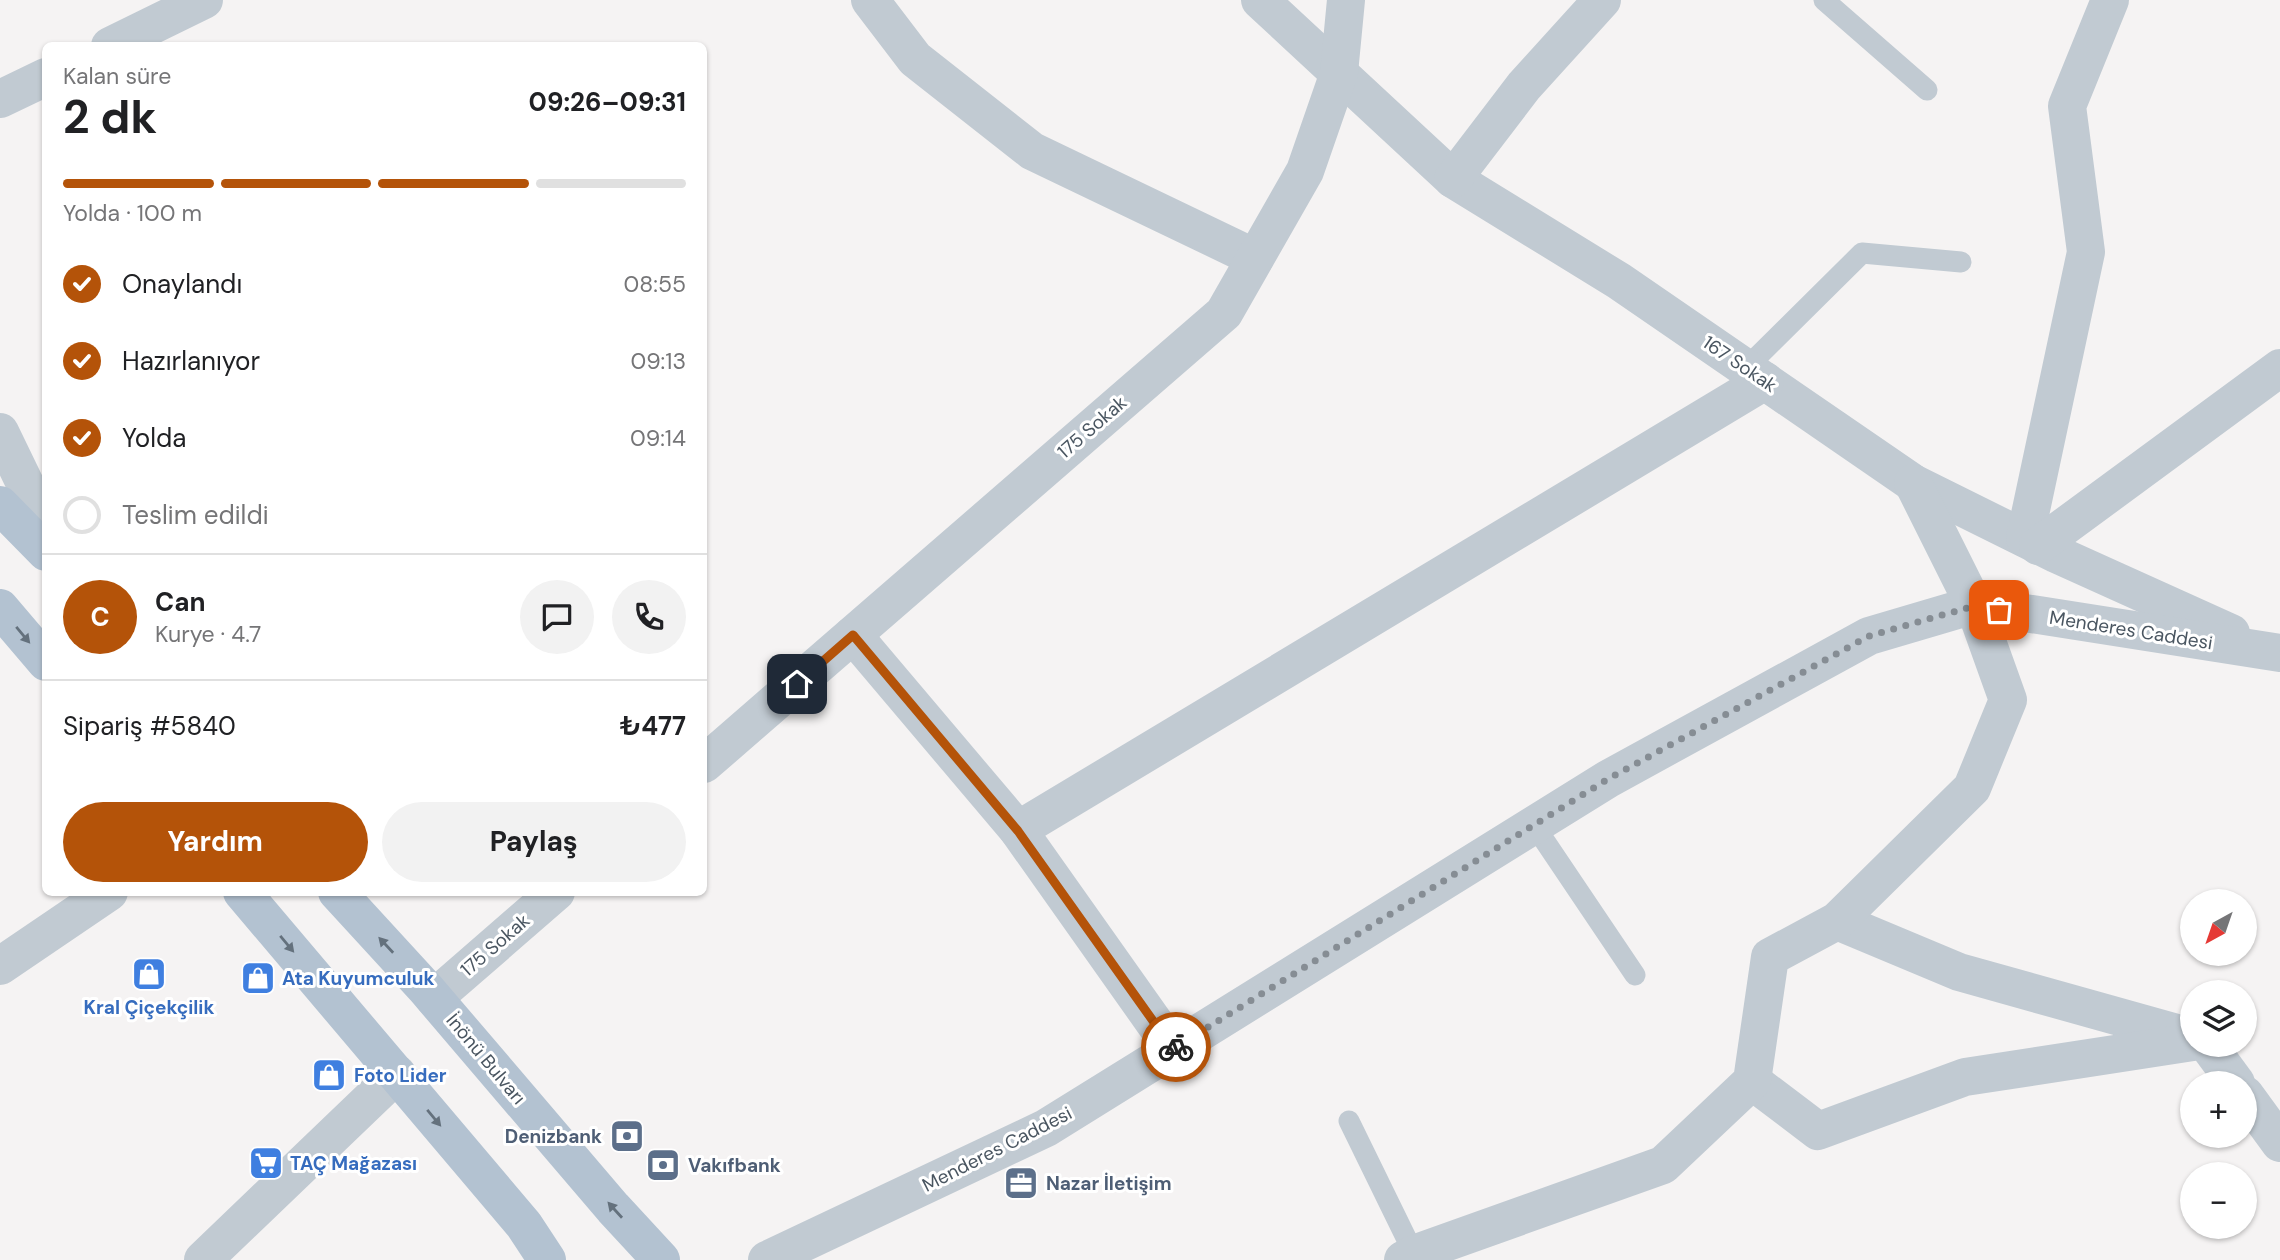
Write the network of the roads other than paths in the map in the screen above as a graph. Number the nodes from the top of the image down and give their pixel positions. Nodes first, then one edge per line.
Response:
1 (204, 0) edge
2 (870, 0) edge
3 (1259, 0) edge
4 (1346, 0) edge
5 (1602, 0) edge
6 (1824, 0) edge
7 (2109, 0) edge
8 (118, 42) edge
9 (1339, 72) junction
10 (42, 79) edge
11 (1927, 90) dead end
12 (0, 99) edge
13 (1453, 179) junction
14 (1255, 258) junction
15 (1961, 262) dead end
16 (2280, 368) edge
17 (1755, 374) junction
18 (0, 432) edge
19 (1913, 483) junction
20 (0, 505) edge
21 (42, 519) edge
22 (2031, 542) junction
23 (42, 548) edge
24 (1974, 606) junction
25 (0, 608) edge
26 (853, 635) junction
27 (2276, 652) edge
28 (42, 657) edge
29 (707, 762) edge
30 (1534, 825) junction
31 (1018, 831) junction
32 (102, 896) edge
33 (245, 896) edge
34 (341, 896) edge
35 (551, 896) edge
36 (1838, 921) junction
37 (4, 956) edge
38 (1635, 975) dead end
39 (434, 998) junction
40 (2180, 1036) edge
41 (2180, 1042) edge
42 (1173, 1049) junction
43 (397, 1074) junction
44 (1752, 1081) junction
45 (2257, 1112) edge
46 (1349, 1121) dead end
47 (2280, 1143) edge
48 (1408, 1257) edge
49 (203, 1260) edge
50 (547, 1260) edge
51 (661, 1260) edge
52 (767, 1260) edge

1 - 8 street
2 - 14 street
3 - 9 street, 167 Sokak
4 - 9 street, 175 Sokak
5 - 13 street
6 - 11 lane
7 - 22 street
9 - 13 street, 167 Sokak
9 - 14 street, 175 Sokak
10 - 12 street
13 - 17 street, 167 Sokak
14 - 26 street, 175 Sokak
15 - 17 lane
16 - 22 street
17 - 19 street, 167 Sokak
17 - 31 street
18 - 21 street
19 - 22 street, 167 Sokak
19 - 24 street
20 - 23 main road
22 - 27 street, 167 Sokak
24 - 27 street, Menderes Caddesi
24 - 30 street, Menderes Caddesi
24 - 36 street
25 -> 28 main road
26 - 29 street, 175 Sokak
26 - 31 street
30 - 38 lane
30 - 42 street, Menderes Caddesi
31 - 42 street
32 - 37 street
33 -> 43 main road
39 -> 34 main road, İnönü Bulvarı
35 - 39 street, 175 Sokak
36 - 40 street
36 - 44 street
51 -> 39 main road, İnönü Bulvarı
41 - 44 street
42 - 52 street, Menderes Caddesi
43 - 49 street
43 -> 50 main road
44 - 48 street
45 - 47 street
46 - 48 lane

